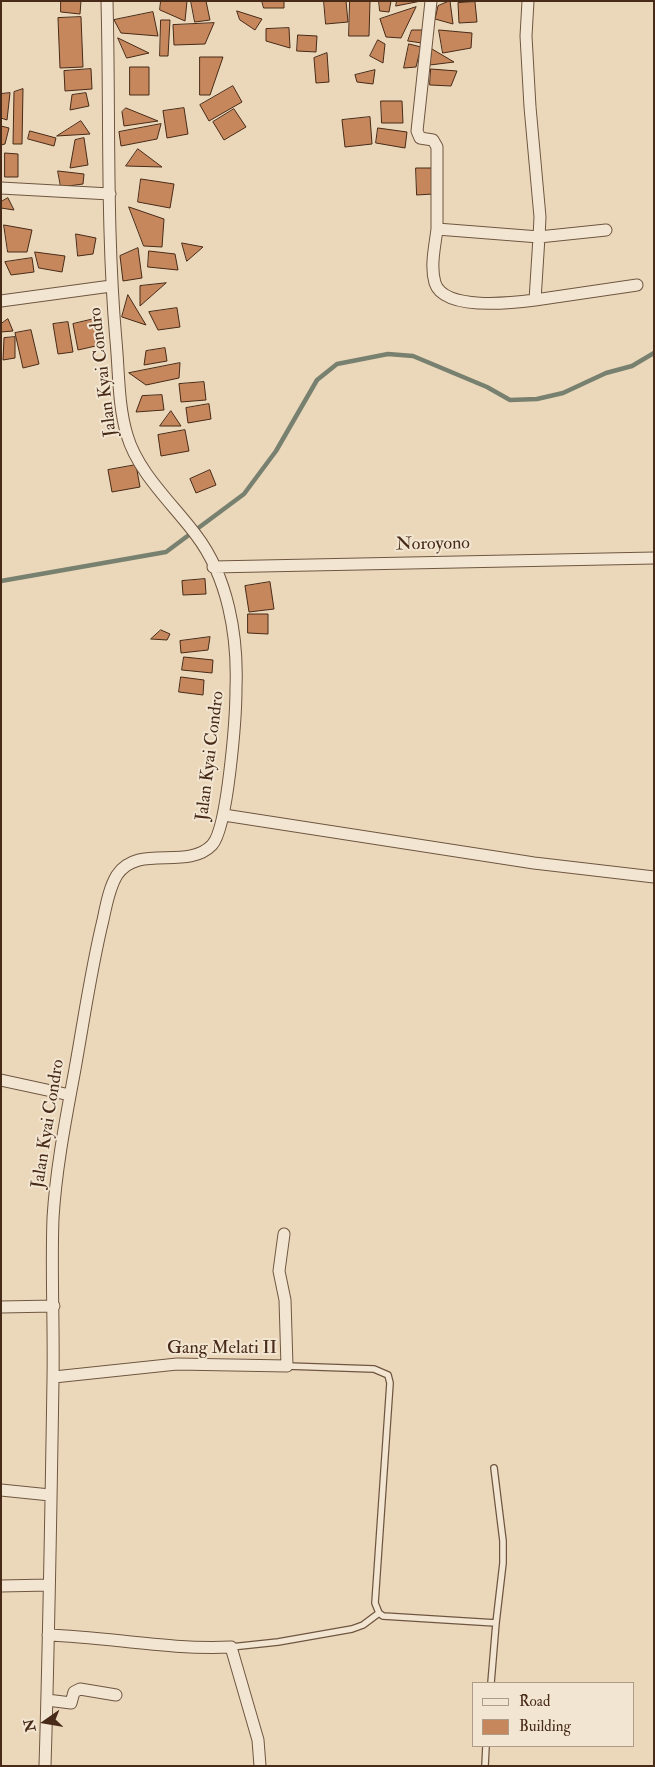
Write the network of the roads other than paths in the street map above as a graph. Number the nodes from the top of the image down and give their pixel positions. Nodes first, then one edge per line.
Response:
1 (107, 1) edge
2 (431, 1) edge
3 (528, 1) edge
4 (1, 188) edge
5 (110, 194) junction
6 (437, 229) junction
7 (606, 230) dead end
8 (539, 237) junction
9 (637, 285) dead end
10 (111, 286) junction
11 (535, 300) junction
12 (1, 301) edge
13 (654, 558) edge
14 (214, 567) junction
15 (224, 815) junction
16 (654, 877) edge
17 (1, 1080) edge
18 (70, 1096) junction
19 (284, 1234) dead end
20 (1, 1306) edge
21 (54, 1306) junction
22 (287, 1366) junction
23 (54, 1377) junction
24 (494, 1468) dead end
25 (1, 1490) edge
26 (50, 1495) junction
27 (49, 1584) junction
28 (1, 1586) edge
29 (379, 1614) junction
30 (496, 1623) junction
31 (48, 1635) junction
32 (231, 1647) junction
33 (491, 1682) edge
34 (116, 1695) dead end
35 (47, 1700) junction
36 (486, 1747) edge
37 (45, 1766) edge
38 (260, 1766) edge
39 (485, 1766) edge

1 - 5 street, Jalan Kyai Condro
2 - 6 street
3 - 8 street
4 - 5 street
5 - 10 street, Jalan Kyai Condro
6 - 8 street
6 - 11 street
7 - 8 street
8 - 11 street
9 - 11 street
10 - 12 street
10 - 14 street, Jalan Kyai Condro
13 - 14 street, Noroyono
14 - 15 street, Jalan Kyai Condro
15 - 16 street
15 - 18 street, Jalan Kyai Condro
17 - 18 street
18 - 21 street, Jalan Kyai Condro
19 - 22 street, Gang Melati II
20 - 21 street
21 - 23 street, Jalan Kyai Condro
22 - 23 street, Gang Melati II
22 - 29 lane
23 - 26 street, Jalan Kyai Condro
24 - 30 lane
25 - 26 street
26 - 27 street, Jalan Kyai Condro
27 - 28 street
27 - 31 street, Jalan Kyai Condro
29 - 30 lane
29 - 32 lane
30 - 33 lane
31 - 32 street
31 - 35 street, Jalan Kyai Condro
32 - 38 street
34 - 35 street
35 - 37 street, Jalan Kyai Condro
36 - 39 lane

